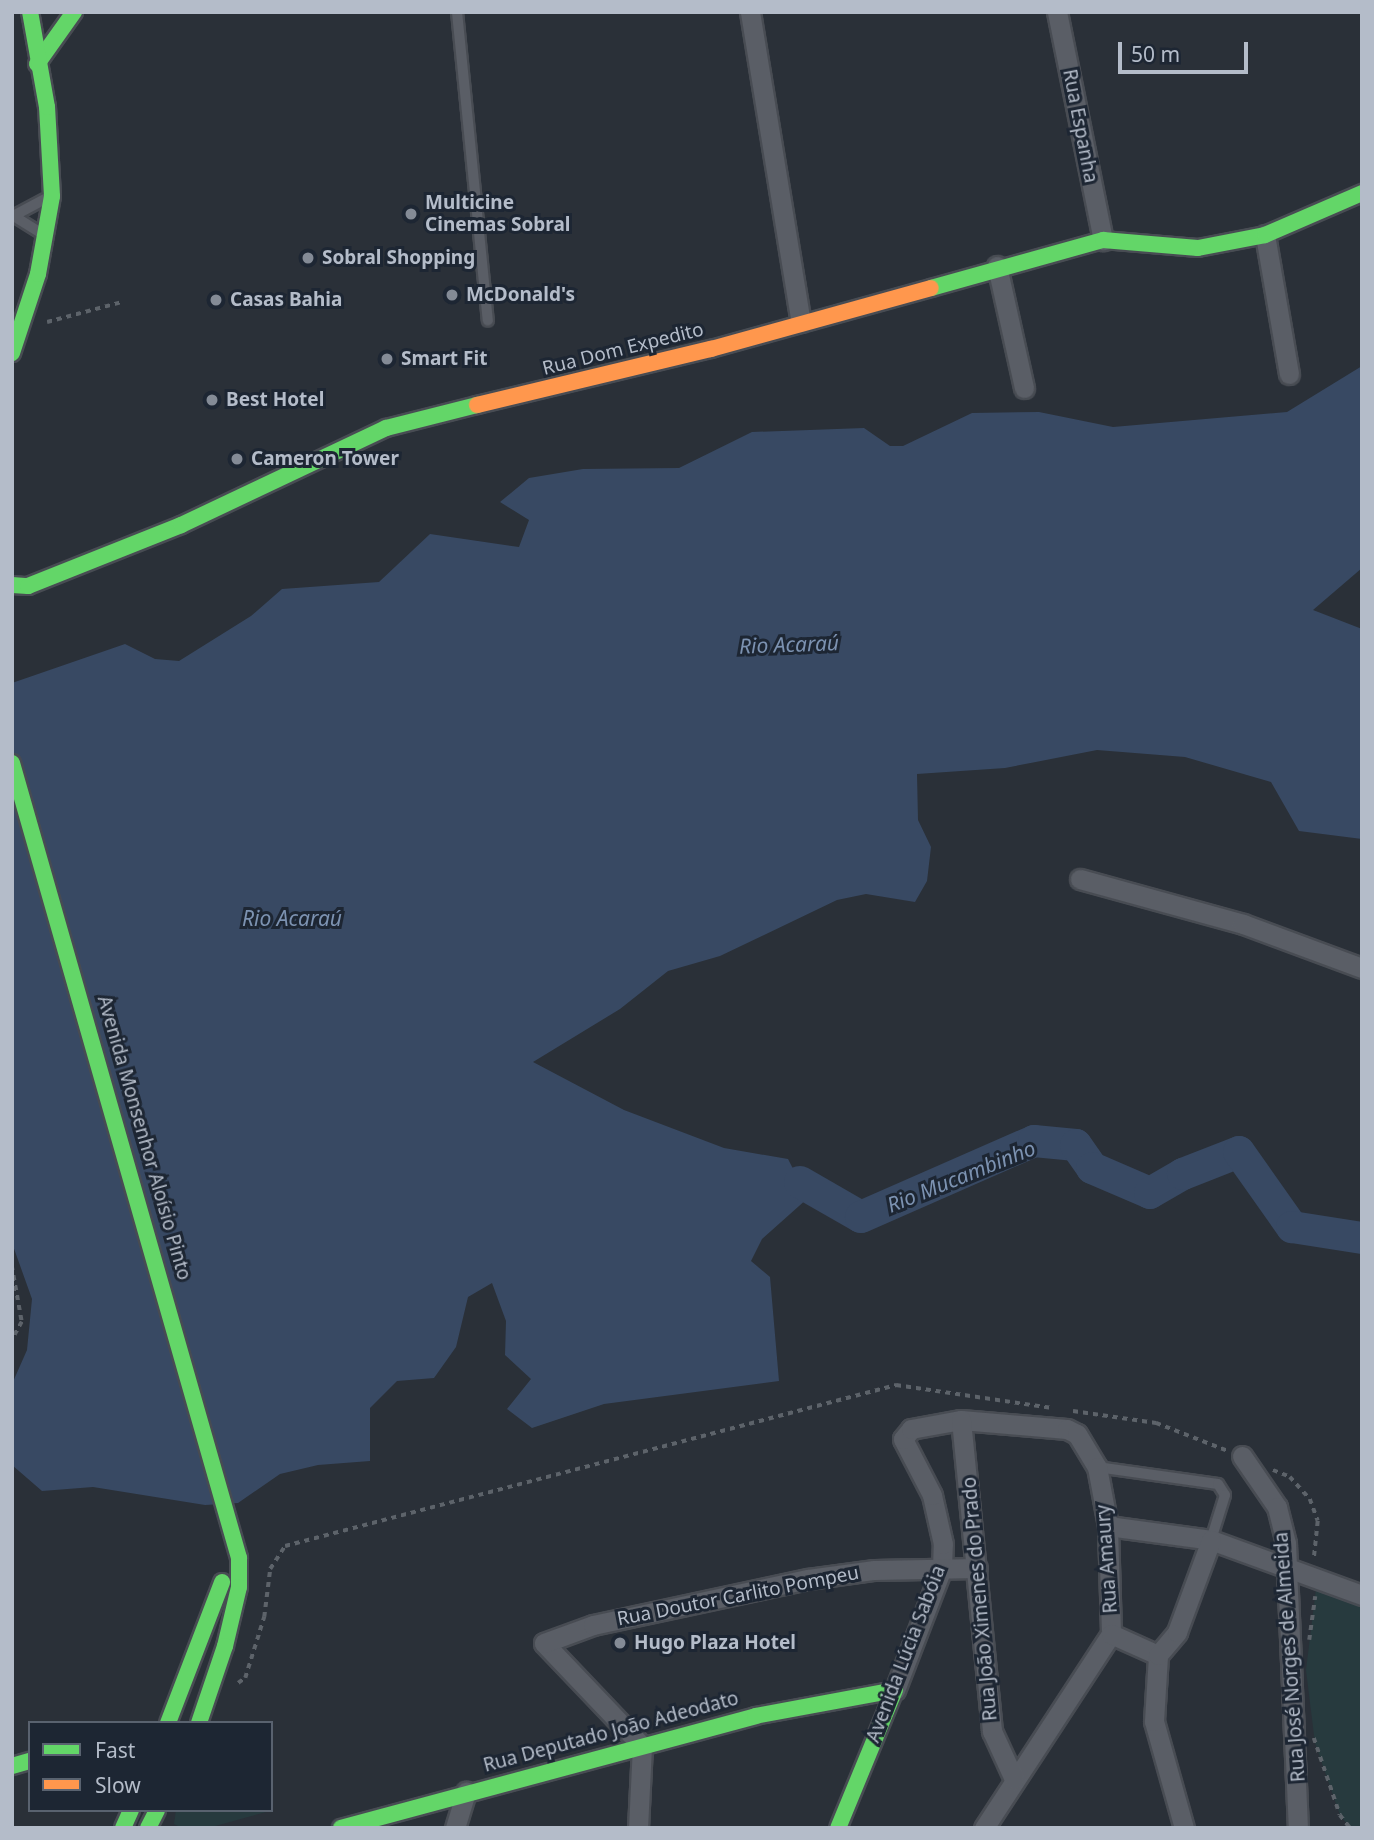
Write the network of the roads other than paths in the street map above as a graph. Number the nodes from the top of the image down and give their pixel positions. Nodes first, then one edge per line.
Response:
1 (30, 12) edge
2 (74, 12) edge
3 (457, 12) edge
4 (750, 12) edge
5 (1057, 12) edge
6 (37, 64) junction
7 (1362, 193) edge
8 (52, 196) junction
9 (13, 215) edge
10 (1265, 235) junction
11 (45, 236) junction
12 (1103, 240) junction
13 (997, 266) junction
14 (488, 320) dead end
15 (802, 322) junction
16 (22, 329) junction
17 (12, 343) edge
18 (12, 353) edge
19 (1289, 374) dead end
20 (1024, 388) dead end
21 (12, 586) edge
22 (12, 763) edge
23 (1080, 879) dead end
24 (1362, 968) edge
25 (961, 1420) junction
26 (1242, 1456) road end
27 (1097, 1467) junction
28 (231, 1526) junction
29 (1108, 1526) junction
30 (1211, 1541) junction
31 (942, 1568) junction
32 (977, 1568) junction
33 (1285, 1570) junction
34 (1362, 1595) edge
35 (1111, 1634) junction
36 (1158, 1655) junction
37 (895, 1690) junction
38 (168, 1721) edge
39 (200, 1721) edge
40 (642, 1746) junction
41 (1014, 1779) junction
42 (466, 1792) junction
43 (130, 1812) edge
44 (156, 1812) edge
45 (123, 1828) edge
46 (148, 1828) edge
47 (341, 1828) edge
48 (455, 1828) edge
49 (638, 1828) edge
50 (838, 1828) edge
51 (984, 1828) edge
52 (1184, 1828) edge
53 (1298, 1828) edge

1 - 6 street
2 - 6 street
3 - 14 lane
4 - 15 street
5 - 12 street, Rua Espanha
6 - 8 street
7 - 10 street, Rua Dom Expedito
8 - 9 lane
8 - 11 street
9 - 11 lane
10 - 12 street, Rua Dom Expedito
10 - 19 street
11 - 16 street
12 - 13 street, Rua Dom Expedito
13 - 15 street, Rua Dom Expedito
13 - 20 street
15 - 21 street, Rua Dom Expedito
16 - 17 street
16 - 18 street
22 - 28 street, Avenida Monsenhor Aloísio Pinto
23 - 24 street
25 - 27 street, Rua Amaury
25 - 31 street, Avenida Lúcia Sabóia
25 - 32 street, Rua João Ximenes do Prado
26 - 33 street, Rua José Norges de Almeida
27 - 29 street, Rua Amaury
27 - 30 lane
28 - 38 street, Avenida Monsenhor Aloísio Pinto
28 - 39 street, Avenida Monsenhor Aloísio Pinto
29 - 30 street
29 - 35 street, Rua Amaury
30 - 33 street
30 - 36 street
31 - 32 street, Rua Doutor Carlito Pompeu
31 - 37 street, Avenida Lúcia Sabóia
31 - 40 street, Rua Doutor Carlito Pompeu
32 - 41 street, Rua João Ximenes do Prado
33 - 34 street
33 - 53 street, Rua José Norges de Almeida
35 - 36 street
35 - 41 street, Rua Amaury
36 - 52 street
37 - 40 street, Rua Deputado João Adeodato
37 - 50 street, Avenida Lúcia Sabóia
40 - 42 street, Rua Deputado João Adeodato
40 - 49 street
41 - 51 street
42 - 47 street, Rua Deputado João Adeodato
42 - 48 street
43 - 45 street
44 - 46 street

